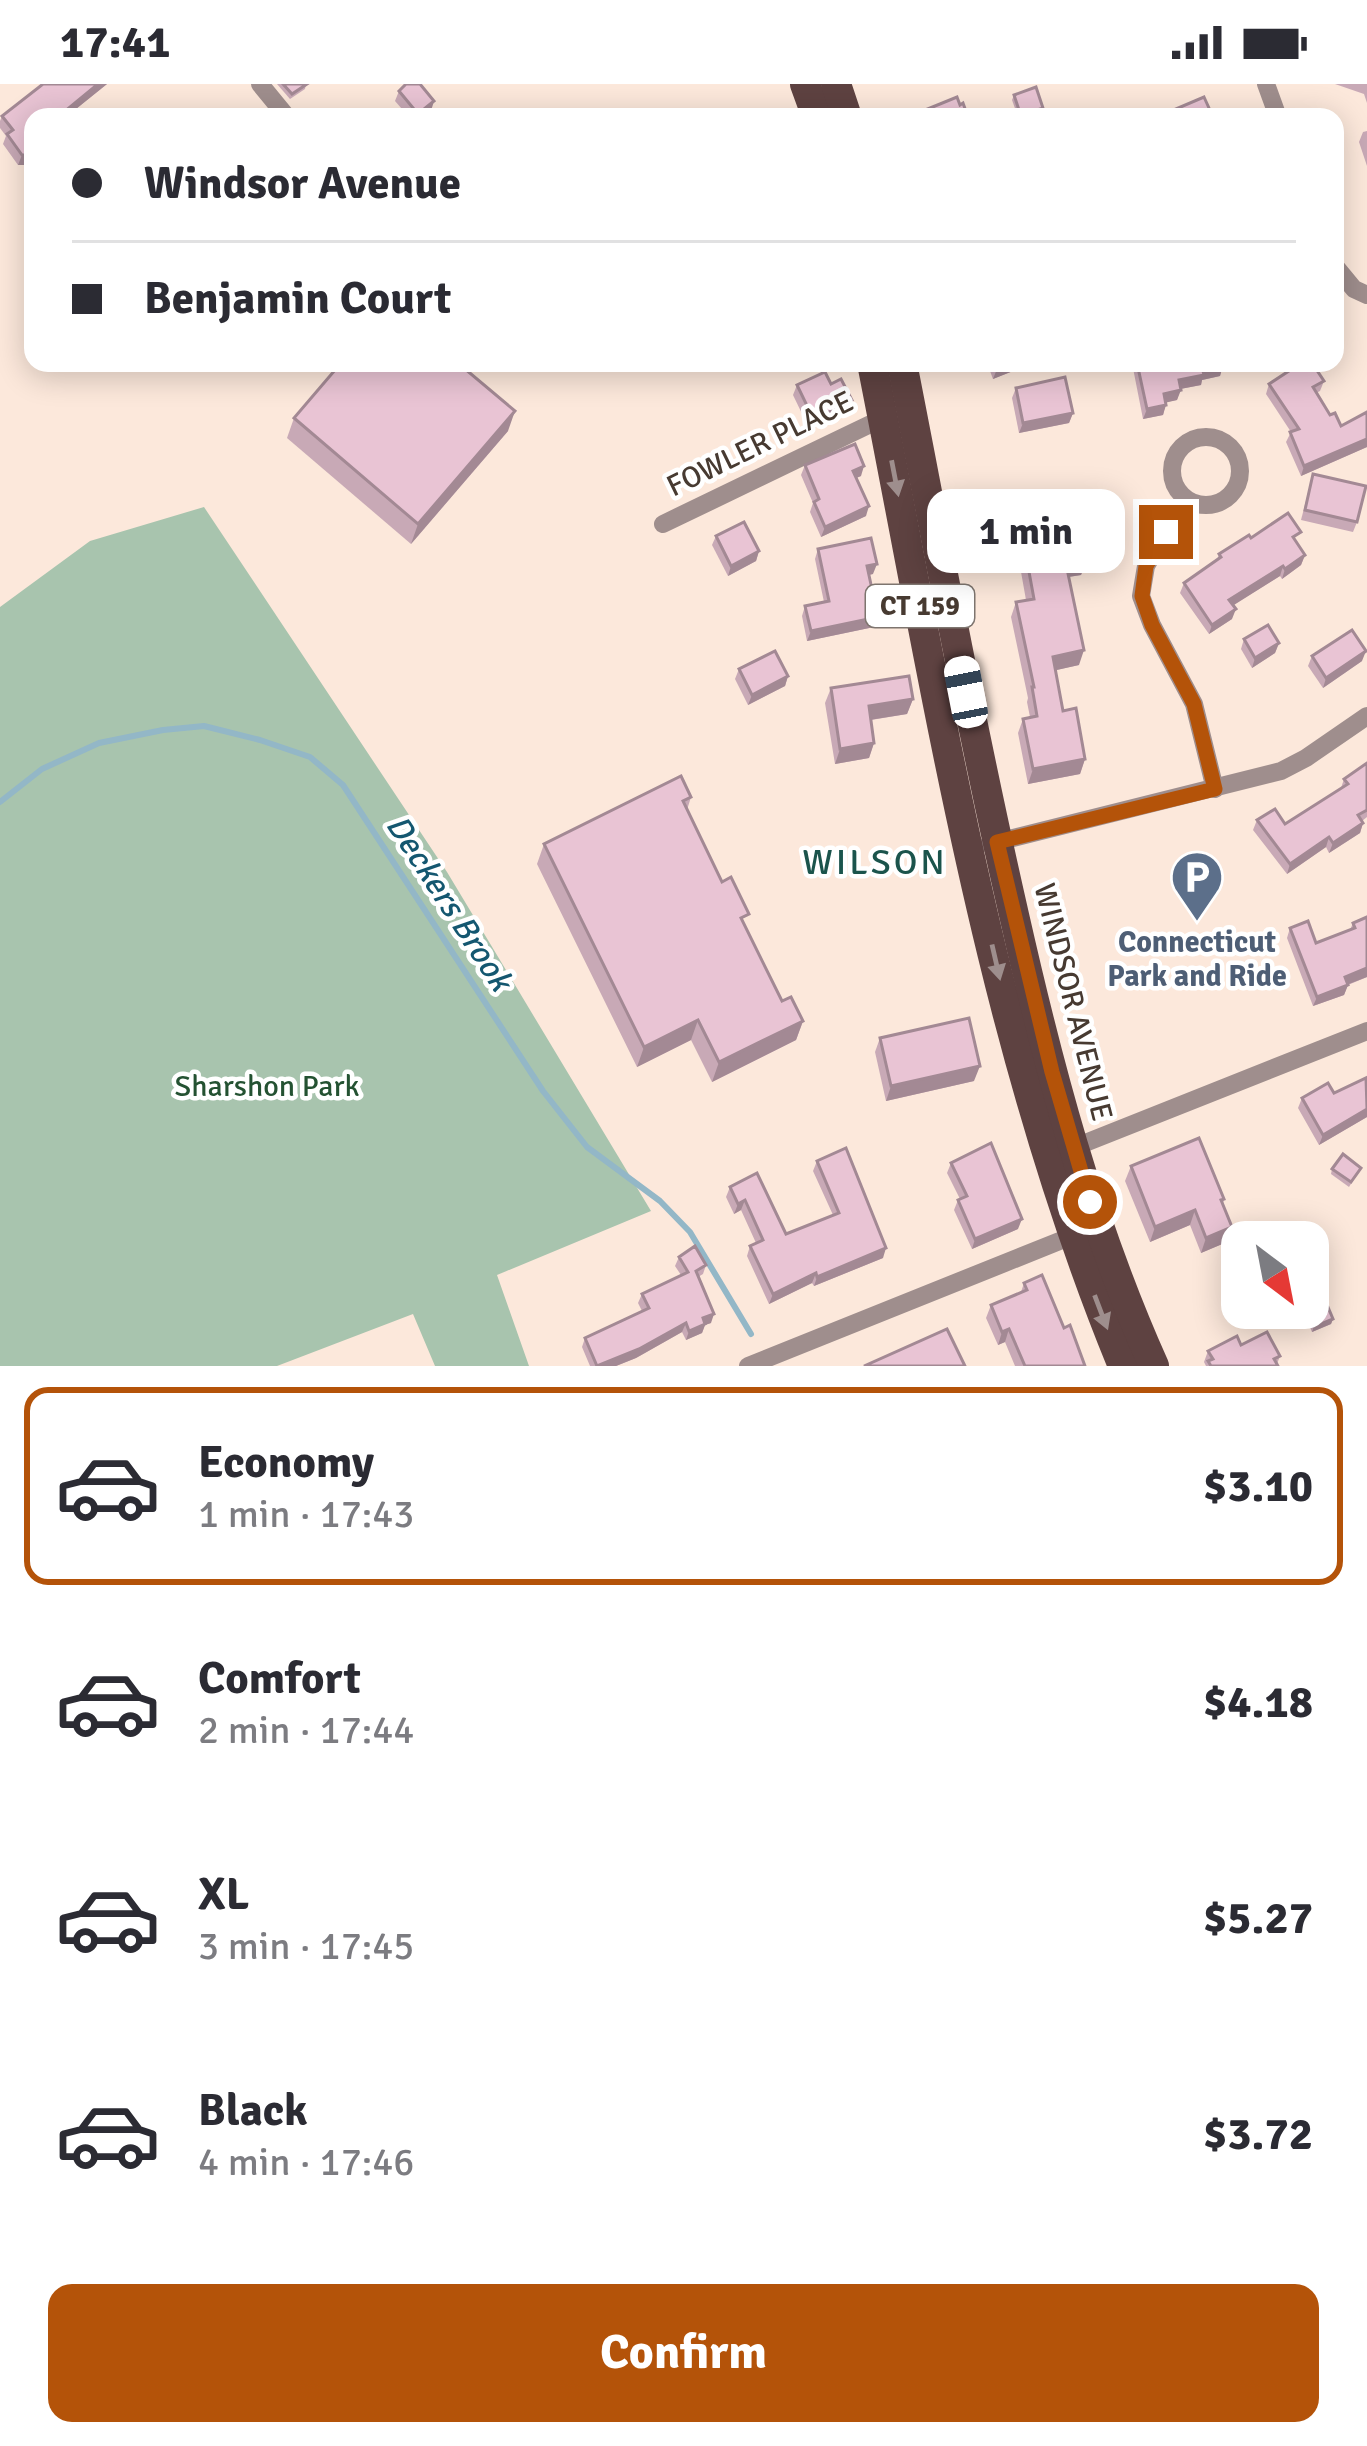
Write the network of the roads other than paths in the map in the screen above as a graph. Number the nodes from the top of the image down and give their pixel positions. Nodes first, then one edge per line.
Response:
1 (260, 84) edge
2 (280, 108) edge
3 (1344, 277) edge
4 (1367, 296) edge
5 (874, 372) edge
6 (904, 372) edge
7 (883, 418) junction
8 (1185, 499) dead end
9 (663, 524) dead end
10 (1367, 716) edge
11 (1215, 789) junction
12 (983, 845) junction
13 (1367, 1031) edge
14 (1060, 1153) junction
15 (1085, 1231) junction
16 (748, 1366) edge
17 (1123, 1366) edge
18 (1154, 1366) edge

1 - 2 street
3 - 4 street
5 - 7 main road, WINDSOR AVENUE / CT 159
6 - 12 main road, WINDSOR AVENUE / CT 159
7 - 9 street, FOWLER PLACE
7 -> 12 main road, WINDSOR AVENUE / CT 159
8 - 11 street
10 - 11 street
11 - 12 street
12 - 14 main road, WINDSOR AVENUE / CT 159
13 - 14 street
14 - 15 main road, WINDSOR AVENUE / CT 159
15 - 16 street
15 -> 17 main road, WINDSOR AVENUE / CT 159
15 - 18 main road, WINDSOR AVENUE / CT 159

